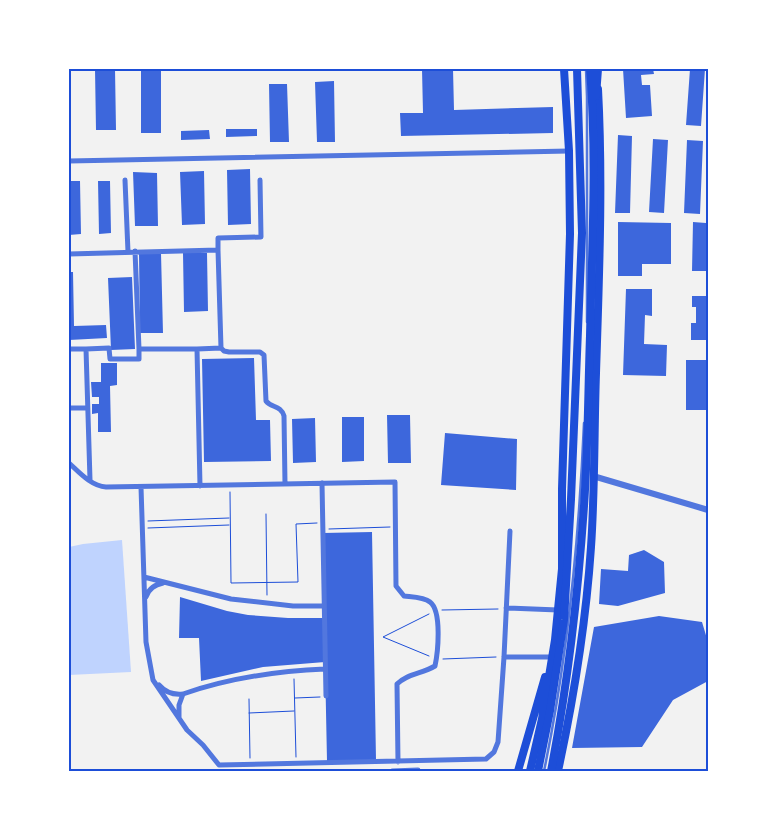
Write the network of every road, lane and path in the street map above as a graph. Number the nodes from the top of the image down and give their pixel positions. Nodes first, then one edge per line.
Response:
1 (564, 69) edge
2 (577, 69) edge
3 (586, 69) edge
4 (590, 69) edge
5 (598, 69) edge
6 (593, 131) junction
7 (569, 151) junction
8 (69, 161) edge
9 (125, 180) dead end
10 (260, 180) dead end
11 (218, 250) junction
12 (128, 252) junction
13 (135, 252) junction
14 (69, 254) edge
15 (221, 348) junction
16 (69, 349) edge
17 (86, 349) junction
18 (139, 349) junction
19 (197, 349) junction
20 (69, 408) edge
21 (88, 408) junction
22 (69, 463) edge
23 (593, 476) junction
24 (90, 480) junction
25 (322, 483) junction
26 (285, 484) junction
27 (230, 485) junction
28 (200, 486) junction
29 (141, 487) junction
30 (395, 501) junction
31 (388, 502) dead end
32 (708, 510) edge
33 (266, 514) dead end
34 (230, 518) junction
35 (142, 522) junction
36 (230, 525) junction
37 (323, 526) junction
38 (396, 527) junction
39 (142, 528) junction
40 (510, 531) dead end
41 (144, 577) junction
42 (164, 582) junction
43 (267, 582) junction
44 (145, 599) junction
45 (267, 604) junction
46 (324, 606) junction
47 (506, 608) junction
48 (436, 610) junction
49 (558, 610) junction
50 (564, 620) junction
51 (504, 657) junction
52 (552, 657) junction
53 (436, 659) junction
54 (325, 668) junction
55 (294, 670) junction
56 (153, 680) junction
57 (183, 694) junction
58 (326, 696) joint
59 (295, 698) junction
60 (249, 699) dead end
61 (295, 711) junction
62 (248, 713) junction
63 (178, 718) junction
64 (418, 761) junction
65 (398, 762) junction
66 (296, 764) junction
67 (250, 765) junction
68 (392, 771) edge
69 (418, 771) edge
70 (518, 771) edge
71 (530, 771) edge
72 (538, 771) edge
73 (544, 771) edge
74 (551, 771) edge
75 (558, 771) edge

1 - 7 main road
2 - 50 main road
3 - 73 lane
4 - 6 main road
5 - 6 main road
5 - 23 main road
6 - 74 main road
7 - 8 street
7 - 49 main road
9 - 12 street
10 - 11 street
11 - 13 street
11 - 15 street
12 - 13 street
12 - 14 street
13 - 18 street
15 - 19 street
15 - 26 street
16 - 17 street
17 - 18 street
17 - 21 street
18 - 19 street
19 - 28 street
20 - 21 street
21 - 24 street
22 - 24 street
23 - 32 street
23 - 75 main road
24 - 29 street
25 - 26 street
25 - 30 street
25 - 37 street
26 - 27 street
27 - 28 street
27 - 34 path
28 - 29 street
29 - 35 street
30 - 31 street
30 - 38 street
33 - 43 path
34 - 35 path
34 - 36 path
35 - 39 street
36 - 39 path
36 - 43 path
37 - 38 path
37 - 43 path
37 - 46 street
38 - 48 street
39 - 41 street
40 - 47 street
41 - 42 street
41 - 44 street
42 - 44 street
42 - 45 street
43 - 45 path
44 - 56 street
45 - 46 street
46 - 54 street
47 - 48 path
47 - 49 street
47 - 51 street
48 - 53 street
48 - 53 path
49 - 52 main road
50 - 70 main road
50 - 72 main road
51 - 52 street
51 - 53 path
51 - 64 street
52 - 71 main road
53 - 65 street
54 - 55 street
54 - 58 street
55 - 57 street
55 - 59 path
56 - 57 street
56 - 63 street
57 - 63 street
58 - 59 path
59 - 61 path
60 - 62 path
61 - 62 path
61 - 66 path
62 - 67 path
63 - 67 street
64 - 65 street
64 - 69 street
65 - 66 street
66 - 67 street
68 - 69 street

